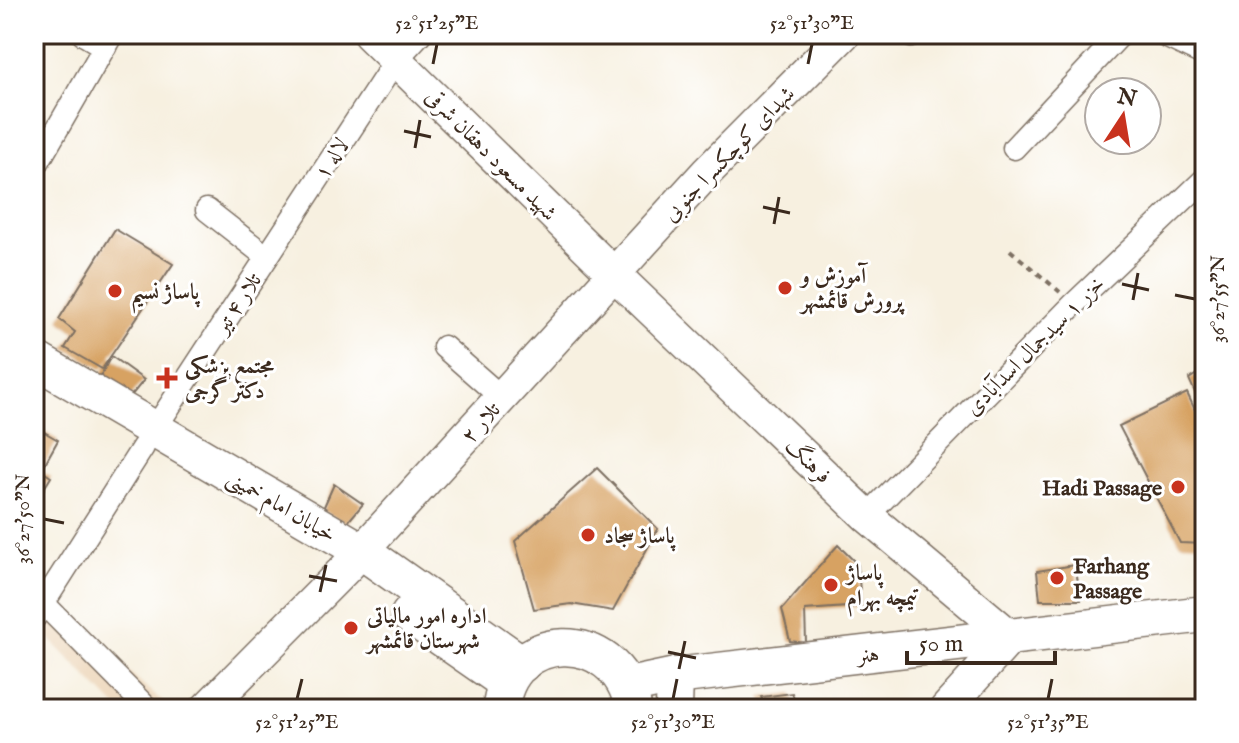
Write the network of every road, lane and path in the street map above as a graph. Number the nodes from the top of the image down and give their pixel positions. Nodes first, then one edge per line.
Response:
1 (83, 34) edge
2 (369, 34) edge
3 (420, 34) edge
4 (844, 34) edge
5 (1121, 34) edge
6 (1161, 34) edge
7 (109, 40) edge
8 (1205, 55) edge
9 (396, 60) junction
10 (1014, 148) dead end
11 (34, 169) edge
12 (1205, 179) edge
13 (207, 210) dead end
14 (1010, 250) dead end
15 (267, 257) junction
16 (615, 275) junction
17 (1074, 304) junction
18 (444, 347) dead end
19 (34, 359) edge
20 (34, 382) edge
21 (502, 398) junction
22 (148, 438) junction
23 (867, 516) junction
24 (354, 560) junction
25 (38, 610) edge
26 (1205, 614) edge
27 (1011, 637) junction
28 (510, 685) edge
29 (674, 693) edge
30 (630, 698) edge
31 (148, 709) edge
32 (206, 709) edge
33 (946, 709) edge

1 - 7 street
2 - 9 main road, شهید مسعود دهقان شرقی
3 - 9 street, لاله ۱
4 - 16 main road, شهدای کوچکسرا جنوبی
5 - 10 street
6 - 8 street
7 - 11 street
9 - 15 street, لاله ۱
9 - 16 main road, شهید مسعود دهقان شرقی
12 - 17 street, خزر ۱ سیدجمال اسدآبادی
13 - 15 street
14 - 17 path
15 - 22 street, تلار ۴ تیر
16 - 21 main road, تلار ۲
16 - 23 main road, فرهنگ
17 - 23 street, خزر ۱ سیدجمال اسدآبادی
18 - 21 street
19 - 22 main road, خیابان امام خمینی
20 - 22 main road, خیابان امام خمینی
21 - 24 main road, تلار ۲
22 - 24 main road, خیابان امام خمینی
22 - 25 street, تلار ۴ تیر
23 - 27 main road, فرهنگ
24 - 28 main road, خیابان امام خمینی
24 - 32 main road, تلار ۲
25 - 31 street
26 - 27 main road, هنر
27 - 29 main road, هنر
27 - 33 main road
28 - 30 main road
29 - 30 main road, هنر

